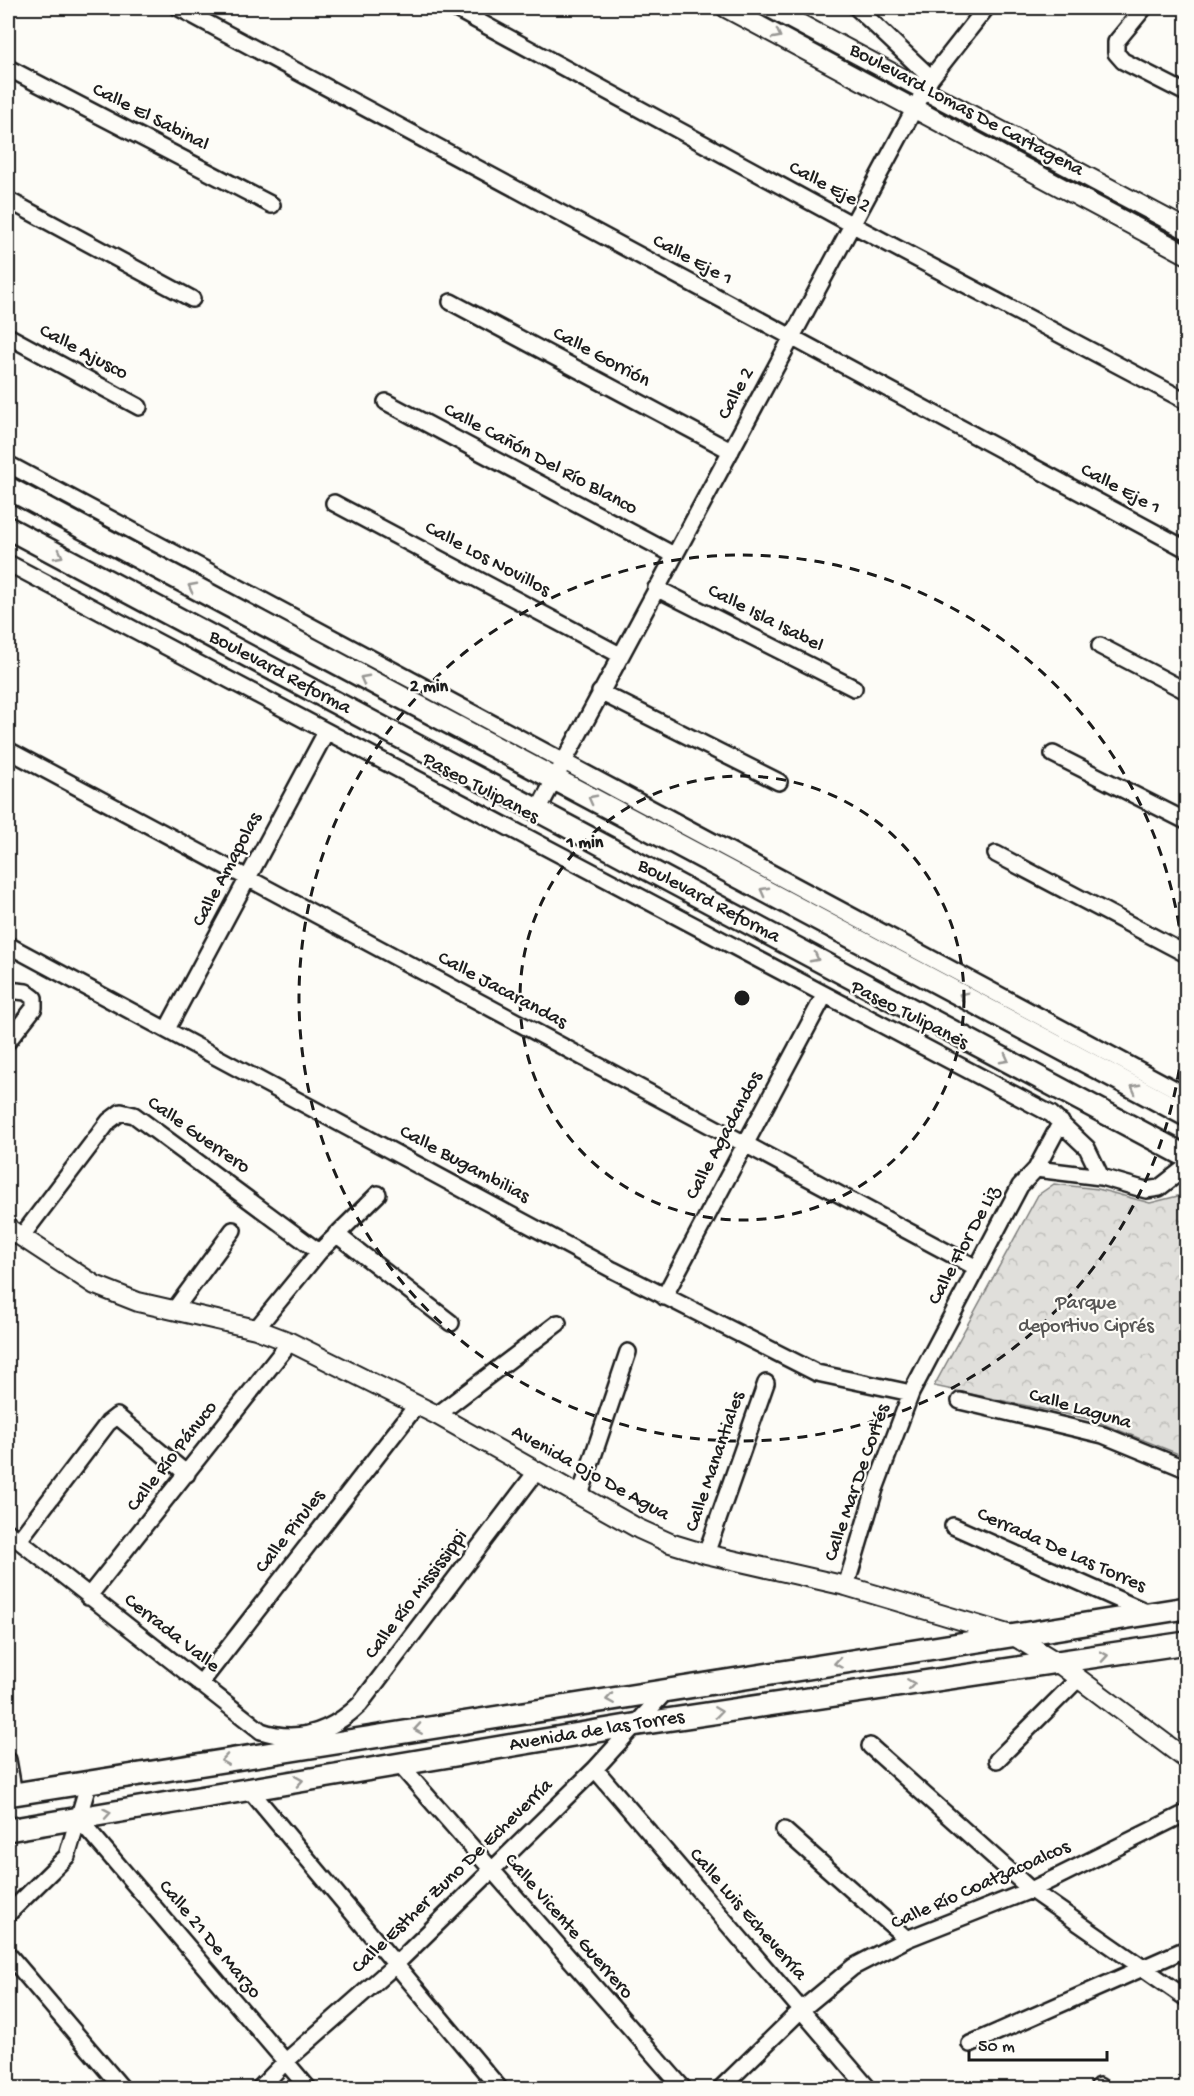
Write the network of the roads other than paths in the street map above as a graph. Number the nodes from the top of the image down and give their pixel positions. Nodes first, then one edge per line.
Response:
1 (178, 8) edge
2 (454, 8) edge
3 (726, 8) edge
4 (770, 8) edge
5 (857, 8) edge
6 (986, 8) edge
7 (1144, 8) edge
8 (8, 68) edge
9 (927, 84) junction
10 (1186, 93) edge
11 (915, 110) junction
12 (8, 200) edge
13 (272, 205) dead end
14 (853, 225) junction
15 (1186, 229) edge
16 (1186, 254) edge
17 (192, 298) dead end
18 (451, 302) dead end
19 (8, 336) edge
20 (792, 338) junction
21 (1186, 400) edge
22 (386, 402) dead end
23 (139, 407) dead end
24 (730, 451) junction
25 (8, 464) edge
26 (8, 488) edge
27 (334, 503) dead end
28 (8, 528) edge
29 (1186, 549) edge
30 (674, 555) junction
31 (8, 563) edge
32 (656, 588) junction
33 (1100, 646) dead end
34 (620, 655) junction
35 (854, 688) dead end
36 (1186, 691) edge
37 (600, 692) junction
38 (326, 732) junction
39 (8, 750) edge
40 (1053, 754) dead end
41 (558, 771) junction
42 (779, 782) dead end
43 (538, 810) junction
44 (1186, 821) edge
45 (996, 854) dead end
46 (247, 879) junction
47 (8, 945) edge
48 (1186, 954) edge
49 (8, 990) edge
50 (824, 996) junction
51 (167, 1029) junction
52 (8, 1041) edge
53 (1186, 1095) edge
54 (1186, 1115) edge
55 (1061, 1122) junction
56 (744, 1144) junction
57 (1186, 1156) edge
58 (1186, 1167) edge
59 (1036, 1169) junction
60 (1101, 1177) junction
61 (378, 1194) dead end
62 (233, 1230) dead end
63 (14, 1233) edge
64 (336, 1234) junction
65 (320, 1252) junction
66 (977, 1268) junction
67 (664, 1297) junction
68 (175, 1309) junction
69 (451, 1323) dead end
70 (558, 1323) dead end
71 (256, 1329) junction
72 (290, 1342) junction
73 (628, 1352) dead end
74 (766, 1383) dead end
75 (911, 1393) junction
76 (960, 1401) dead end
77 (416, 1406) junction
78 (437, 1415) junction
79 (1186, 1469) edge
80 (536, 1472) junction
81 (187, 1474) junction
82 (580, 1495) junction
83 (953, 1526) dead end
84 (13, 1536) edge
85 (706, 1554) junction
86 (846, 1586) junction
87 (88, 1597) junction
88 (1186, 1608) edge
89 (1151, 1614) junction
90 (1014, 1636) junction
91 (1186, 1643) edge
92 (1058, 1663) junction
93 (1078, 1679) junction
94 (200, 1684) junction
95 (668, 1689) junction
96 (639, 1724) junction
97 (320, 1731) joint
98 (870, 1746) dead end
99 (1186, 1759) edge
100 (8, 1760) edge
101 (997, 1760) dead end
102 (399, 1764) junction
103 (595, 1769) junction
104 (89, 1782) junction
105 (249, 1789) junction
106 (11, 1795) edge
107 (1186, 1813) edge
108 (78, 1818) junction
109 (8, 1830) edge
110 (784, 1830) dead end
111 (491, 1871) junction
112 (1030, 1890) junction
113 (8, 1914) edge
114 (907, 1939) junction
115 (1186, 1949) edge
116 (8, 1954) edge
117 (394, 1966) junction
118 (1142, 1968) junction
119 (1186, 1998) edge
120 (801, 2010) junction
121 (970, 2044) dead end
122 (285, 2062) junction
123 (122, 2088) edge
124 (260, 2088) edge
125 (308, 2088) edge
126 (499, 2088) edge
127 (683, 2088) edge
128 (721, 2088) edge
129 (868, 2088) edge

1 - 20 street, Calle Eje 1
2 - 14 street, Calle Eje 2
3 -> 11 street, Boulevard Lomas De Cartagena
4 - 9 street, Boulevard Lomas De Cartagena
5 - 9 street
6 - 9 street, Calle 2
7 - 10 street
8 - 13 street, Calle El Sabinal
9 - 11 street, Calle 2
9 - 15 street, Boulevard Lomas De Cartagena
11 - 14 street, Calle 2
11 - 16 street, Boulevard Lomas De Cartagena
12 - 17 street
14 - 20 street, Calle 2
14 - 21 street, Calle Eje 2
18 - 24 street, Calle Gorrión
19 - 23 street, Calle Ajusco
20 - 24 street, Calle 2
20 - 29 street, Calle Eje 1
22 - 30 street, Calle Cañón Del Río Blanco
24 - 30 street, Calle 2
25 - 41 street
41 -> 26 main road, Boulevard Reforma
27 - 34 street, Calle Los Novillos
28 -> 43 main road, Boulevard Reforma
30 - 32 street, Calle 2
31 - 38 street, Paseo Tulipanes
32 - 34 street, Calle 2
32 - 35 street, Calle Isla Isabel
33 - 36 street
34 - 37 street, Calle 2
37 - 41 street, Calle 2
37 - 42 street
38 - 46 street, Calle Amapolas
38 - 50 street, Paseo Tulipanes
39 - 46 street, Calle Jacarandas
40 - 44 street
41 - 43 street, Calle 2
41 - 53 street
54 -> 41 main road, Boulevard Reforma
43 -> 57 main road, Boulevard Reforma
45 - 48 street
46 - 51 street, Calle Amapolas
46 - 56 street, Calle Jacarandas
47 - 51 street, Calle Bugambilias
49 - 52 street
50 - 55 street, Paseo Tulipanes
50 - 56 street, Calle Agadandos
51 - 67 street, Calle Bugambilias
55 - 59 street, Calle Flor De Liz
55 - 60 street, Paseo Tulipanes
56 - 66 street, Calle Jacarandas
56 - 67 street, Calle Agadandos
58 - 60 street
59 - 60 street
59 - 66 street, Calle Flor De Liz
61 - 64 street
62 - 68 street
63 - 65 street, Calle Guerrero
63 - 68 street, Avenida Ojo De Agua
64 - 65 street
64 - 69 street
65 - 71 street
66 - 75 street, Calle Flor De Liz
67 - 75 street, Calle Bugambilias
68 - 71 street, Avenida Ojo De Agua
70 - 78 street
71 - 72 street, Avenida Ojo De Agua
72 - 77 street, Avenida Ojo De Agua
72 - 81 street, Calle Río Pánuco
73 - 82 street
74 - 85 street, Calle Manantiales
75 - 86 street, Calle Mar De Cortés
76 - 79 street, Calle Laguna
77 - 78 street, Avenida Ojo De Agua
77 - 94 street, Calle Pirules
78 - 80 street, Avenida Ojo De Agua
80 - 82 street, Avenida Ojo De Agua
80 - 97 street, Calle Río Mississippi
81 - 84 street
81 - 87 street, Calle Río Pánuco
82 - 85 street, Avenida Ojo De Agua
83 - 89 street, Cerrada De Las Torres
84 - 87 street, Cerrada Valle
85 - 86 street, Avenida Ojo De Agua
86 - 90 street, Avenida Ojo De Agua
87 - 94 street, Cerrada Valle
88 - 89 main road, Avenida de las Torres
89 - 90 main road, Avenida de las Torres
90 - 92 street, Avenida Ojo De Agua
90 -> 95 main road, Avenida de las Torres
92 -> 91 main road, Avenida de las Torres
92 - 93 street, Avenida Ojo De Agua
96 -> 92 main road, Avenida de las Torres
93 - 99 street, Avenida Ojo De Agua
93 - 101 street
94 - 97 street, Cerrada Valle
95 - 96 street, Calle Esther Zuno De Echeverría
95 -> 104 main road, Avenida de las Torres
96 - 102 main road, Avenida de las Torres
96 - 103 street, Calle Esther Zuno De Echeverría
98 - 112 street
100 - 106 street
105 -> 102 main road, Avenida de las Torres
102 - 111 street, Calle Vicente Guerrero
103 - 111 street, Calle Esther Zuno De Echeverría
103 - 120 street, Calle Luis Echeverría
104 - 106 main road, Avenida de las Torres
104 - 108 street
108 -> 105 main road, Avenida de las Torres
105 - 117 street
107 - 112 street, Calle Río Coatzacoalcos
108 - 109 main road, Avenida de las Torres
108 - 113 street
108 - 122 street, Calle 21 De Marzo
110 - 114 street
111 - 117 street, Calle Esther Zuno De Echeverría
111 - 127 street, Calle Vicente Guerrero
112 - 114 street, Calle Río Coatzacoalcos
112 - 118 street
114 - 120 street, Calle Río Coatzacoalcos
115 - 118 street
116 - 123 street
117 - 122 street, Calle Esther Zuno De Echeverría
117 - 126 street
118 - 119 street
118 - 121 street
120 - 128 street, Calle Río Coatzacoalcos
120 - 129 street, Calle Luis Echeverría
122 - 124 street, Calle Esther Zuno De Echeverría
122 - 125 street, Calle 21 De Marzo

